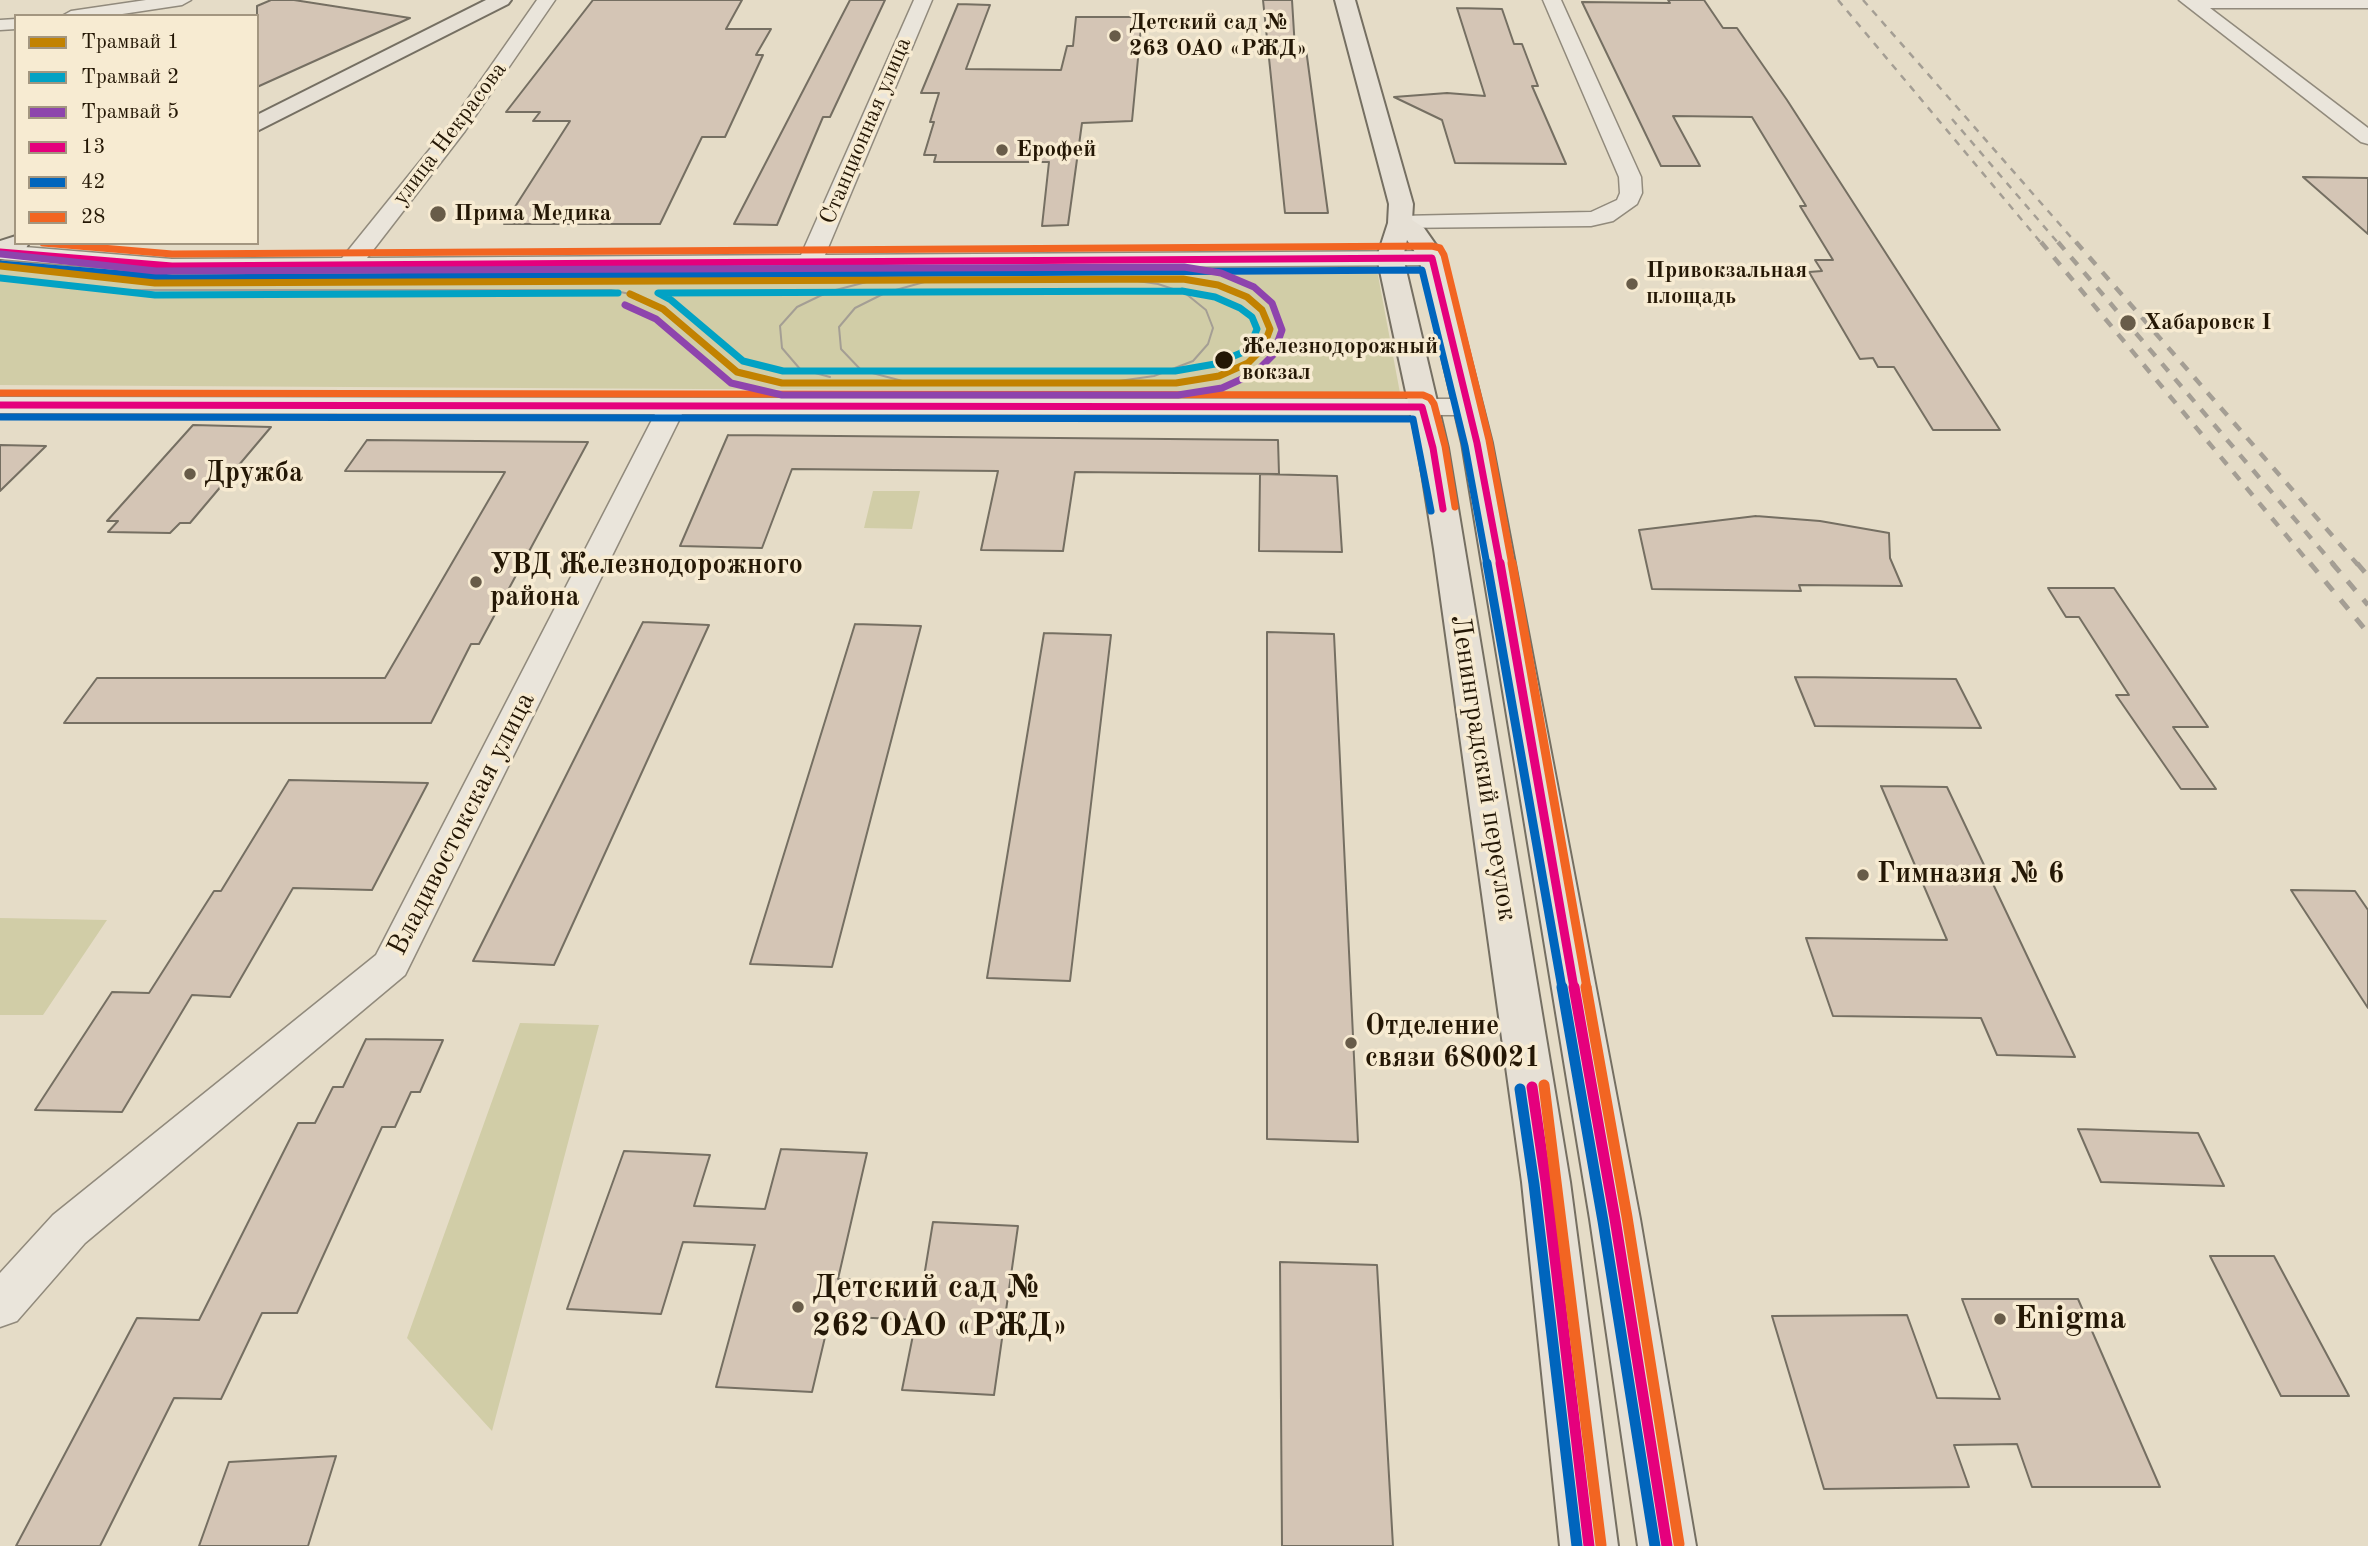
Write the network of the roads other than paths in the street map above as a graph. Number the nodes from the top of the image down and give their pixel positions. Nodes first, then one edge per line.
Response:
1 (182, 0) edge
2 (501, 0) edge
3 (546, 0) edge
4 (923, 0) edge
5 (1345, 0) edge
6 (1550, 1) edge
7 (2190, 1) edge
8 (2368, 3) edge
9 (85, 14) edge
10 (259, 123) edge
11 (2368, 138) edge
12 (1400, 223) junction
13 (0, 252) edge
14 (1390, 257) junction
15 (1432, 258) junction
16 (810, 262) junction
17 (349, 265) junction
18 (0, 405) edge
19 (672, 407) junction
20 (1422, 407) junction
21 (1472, 425) junction
22 (1, 1301) edge
23 (1589, 1546) edge
24 (1667, 1546) edge

1 - 9 street
2 - 10 main road
3 - 17 street, улица Некрасова
4 - 16 street, Станционная улица
5 - 12 main road, Ленинградский переулок
6 - 12 street
7 - 8 street
7 - 11 street
12 - 14 main road, Ленинградский переулок
12 - 15 main road
13 - 17 street
14 - 15 street
14 - 16 street
14 - 20 main road, Ленинградский переулок
15 - 21 main road, Ленинградский переулок
16 - 17 street
18 - 19 street
19 - 20 street
19 - 22 street, Владивостокская улица
20 - 21 street
20 - 23 main road, Ленинградский переулок
21 - 24 main road, Ленинградский переулок

